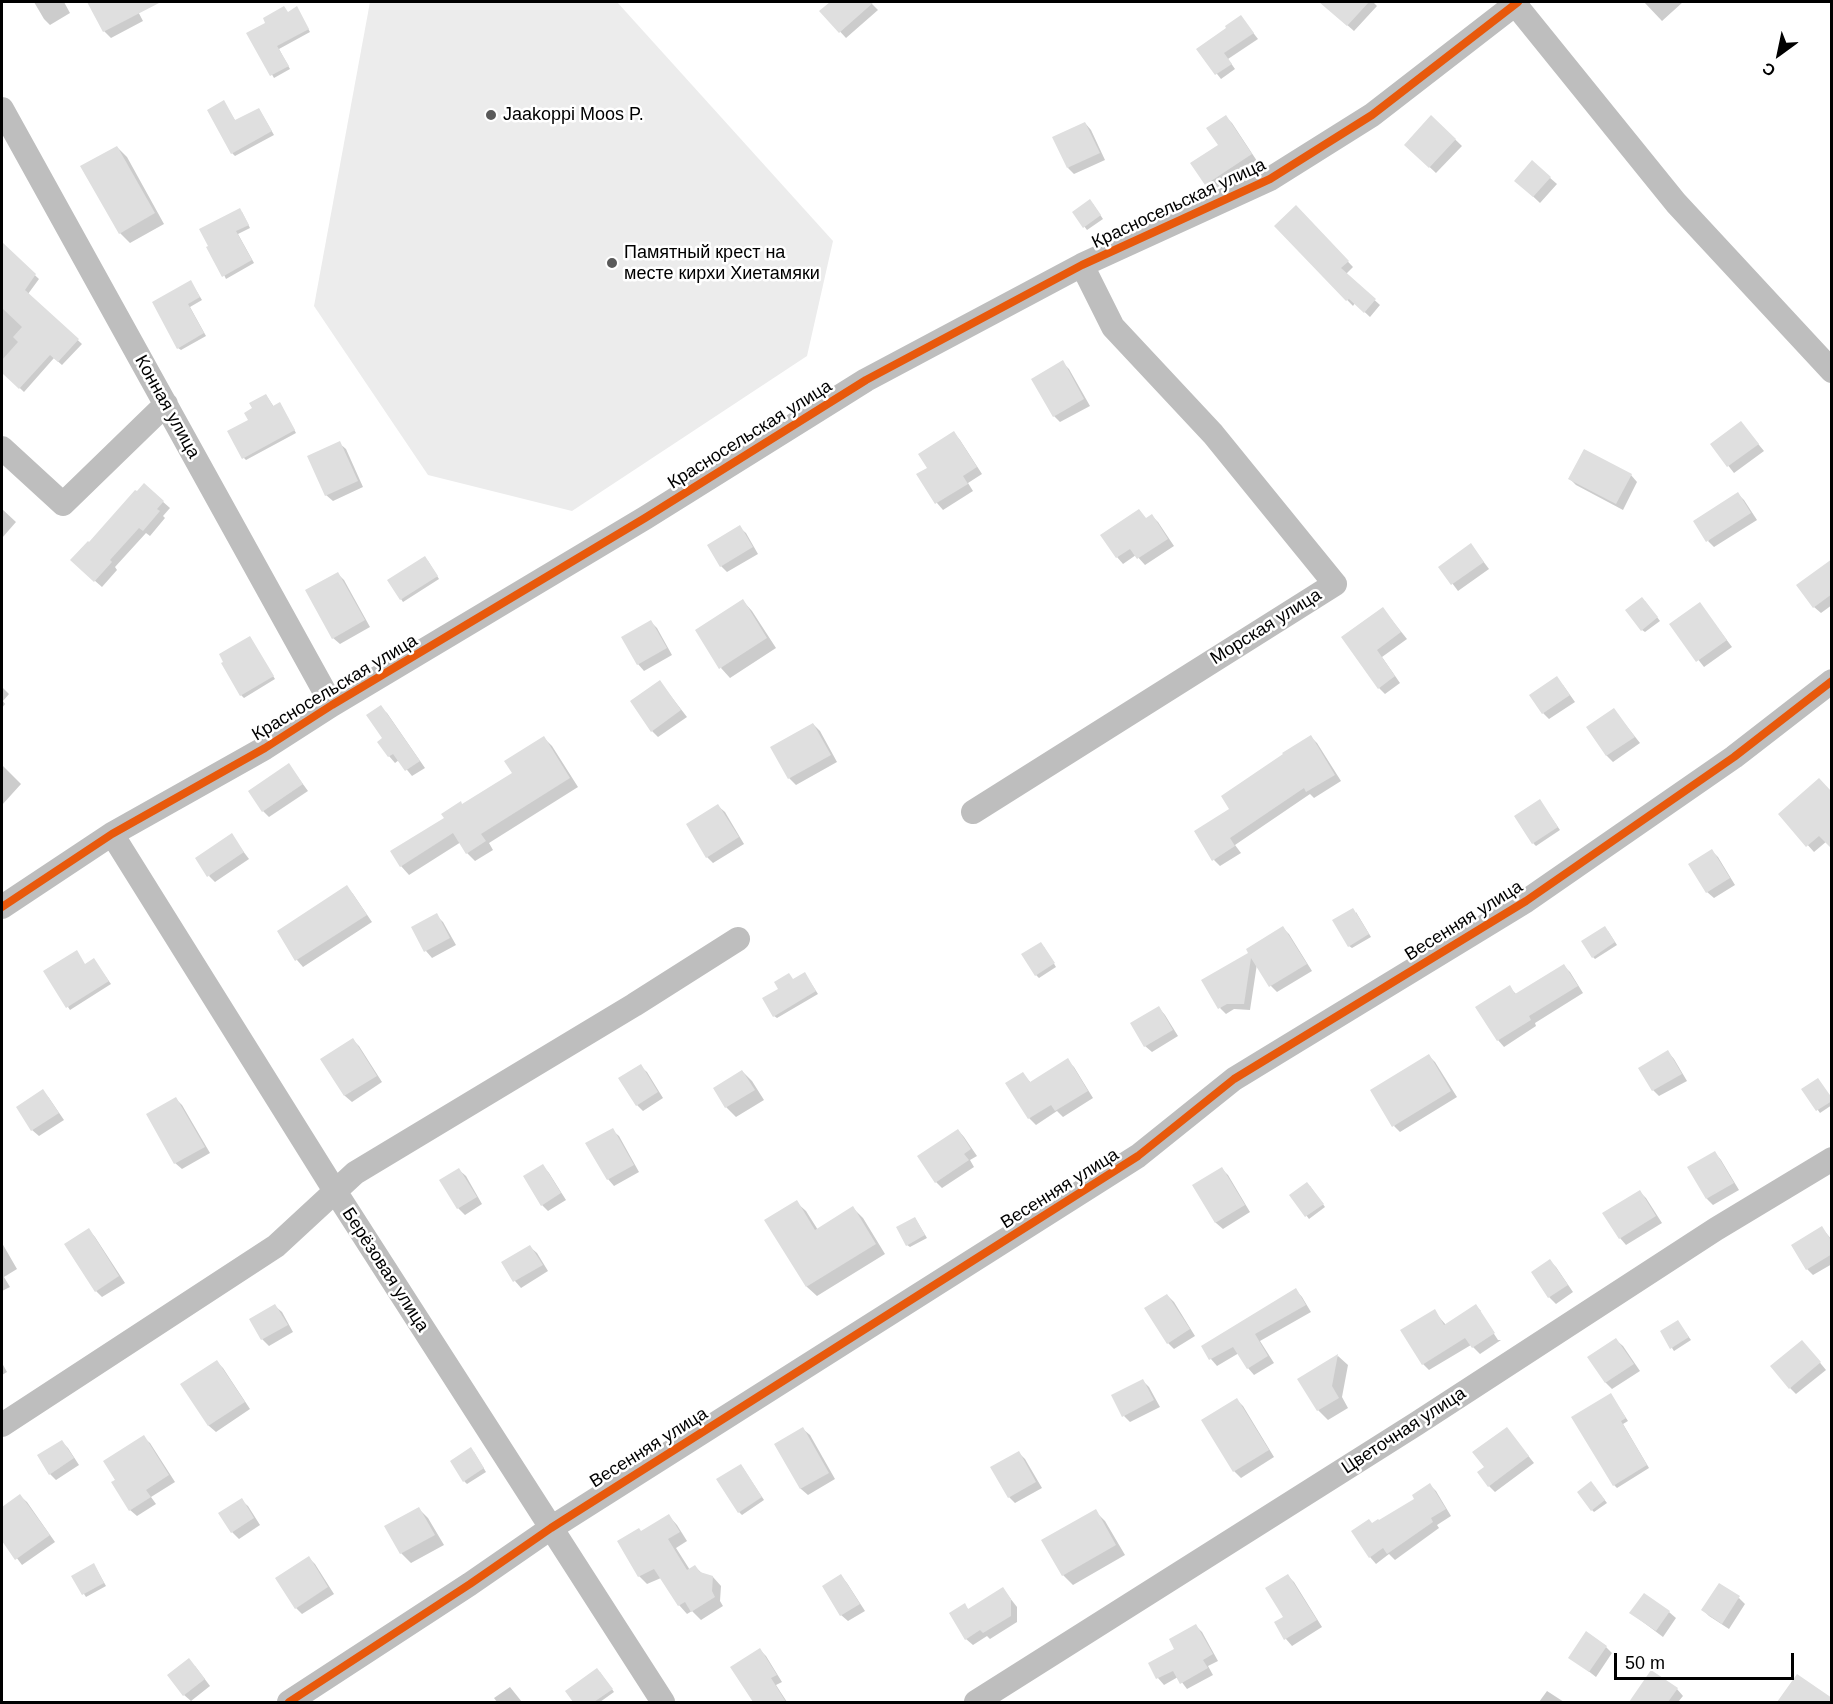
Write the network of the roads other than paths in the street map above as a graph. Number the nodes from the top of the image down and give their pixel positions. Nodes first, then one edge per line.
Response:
1 (1517, 3) edge
2 (2, 109) edge
3 (1083, 264) junction
4 (1832, 371) edge
5 (166, 404) junction
6 (2, 448) edge
7 (1832, 681) edge
8 (332, 705) junction
9 (973, 812) dead end
10 (112, 834) junction
11 (2, 907) edge
12 (738, 939) dead end
13 (1832, 1159) edge
14 (335, 1191) junction
15 (2, 1425) edge
16 (551, 1528) junction
17 (290, 1702) edge
18 (663, 1702) edge
19 (976, 1702) edge

1 - 3 street, Красносельская улица
1 - 4 street
2 - 5 street, Конная улица
3 - 8 street, Красносельская улица
3 - 9 street, Морская улица
5 - 6 street
5 - 8 street, Конная улица
7 - 16 street, Весенняя улица
8 - 10 street, Красносельская улица
10 - 11 street, Красносельская улица
10 - 14 street, Берёзовая улица
12 - 14 street
13 - 19 street, Цветочная улица
14 - 15 street
14 - 16 street, Берёзовая улица
16 - 17 street, Весенняя улица
16 - 18 street, Берёзовая улица

